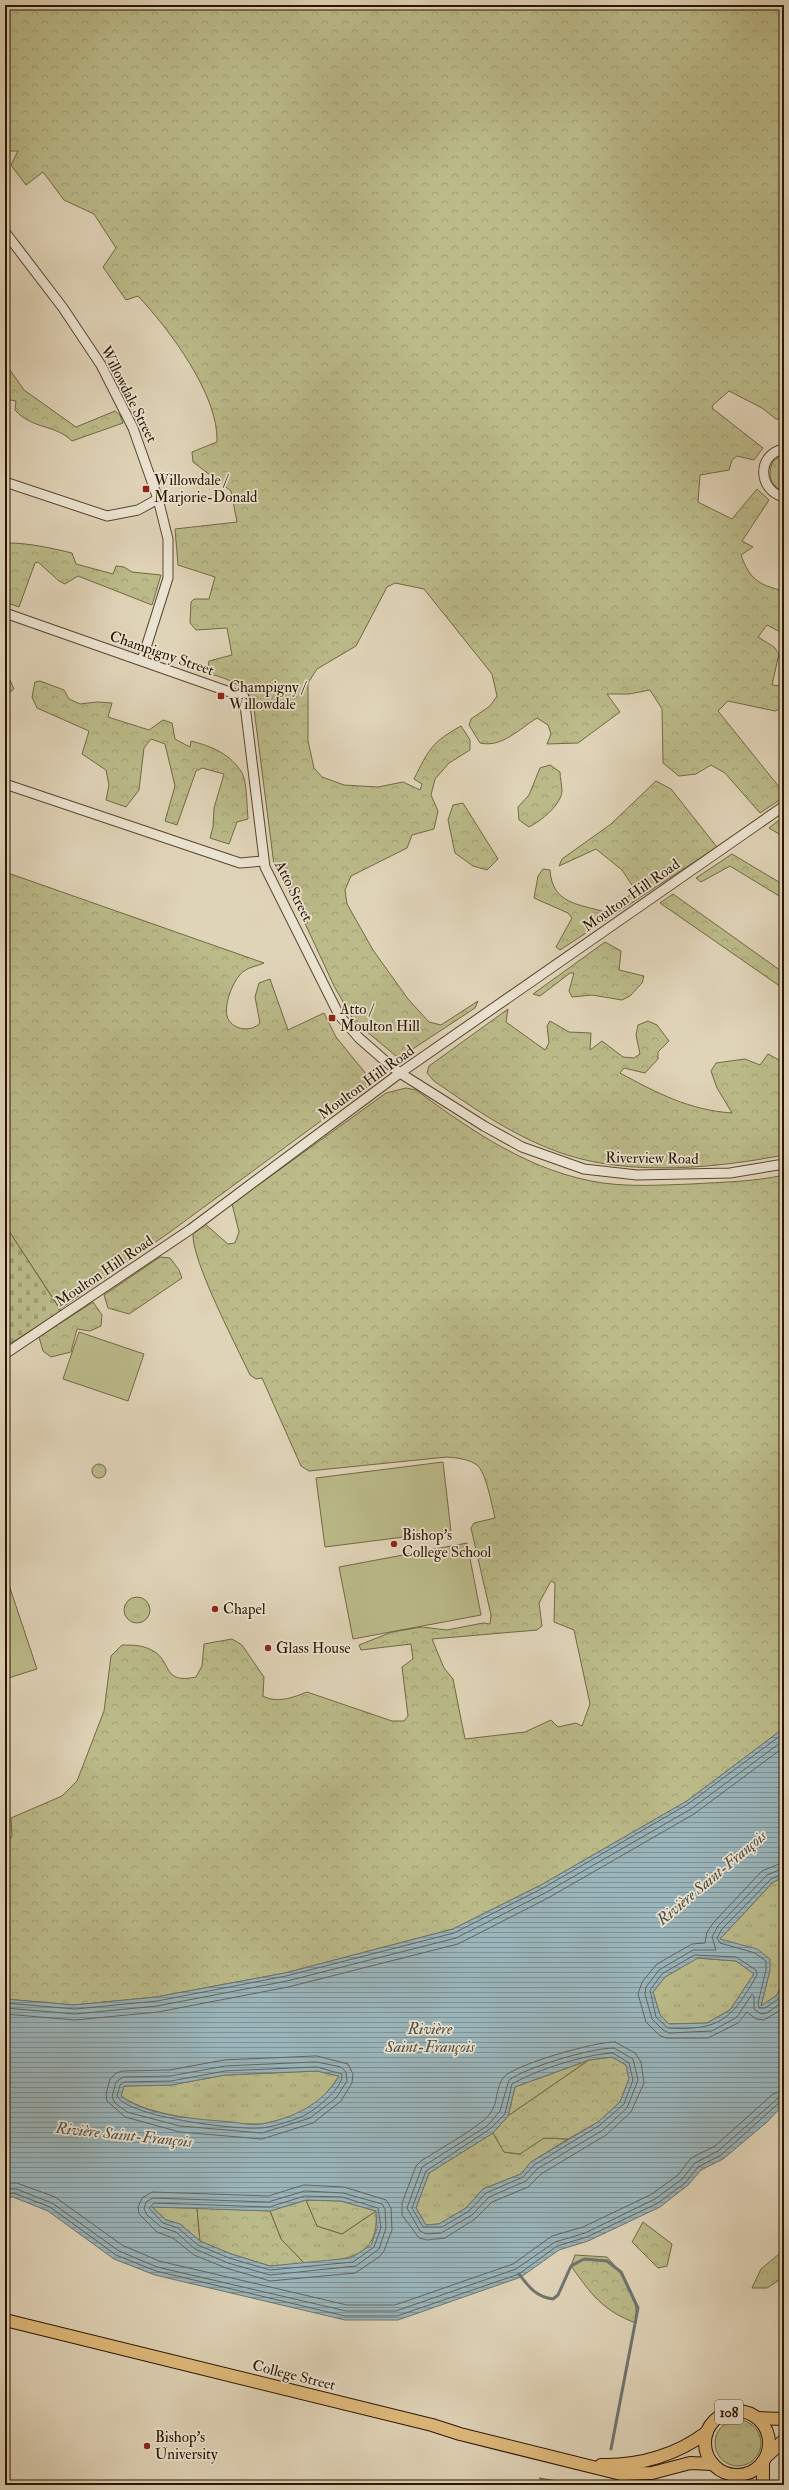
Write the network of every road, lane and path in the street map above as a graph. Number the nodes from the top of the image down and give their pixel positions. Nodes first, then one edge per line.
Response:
1 (5, 232) edge
2 (784, 449) edge
3 (5, 482) edge
4 (784, 497) edge
5 (158, 498) junction
6 (5, 613) edge
7 (142, 660) junction
8 (5, 784) edge
9 (784, 806) edge
10 (263, 861) junction
11 (400, 1073) junction
12 (784, 1164) edge
13 (5, 1354) edge
14 (5, 2320) edge
15 (758, 2418) junction
16 (784, 2419) edge
17 (707, 2432) junction
18 (784, 2440) edge
19 (765, 2458) junction
20 (575, 2463) junction
21 (713, 2464) junction
22 (724, 2472) junction
23 (735, 2485) edge
24 (763, 2485) edge

1 - 5 street, Willowdale Street
2 - 4 street
3 - 5 street
5 - 7 street, Willowdale Street
6 - 7 street, Champigny Street
7 - 10 street, Champigny Street
8 - 10 street, Atto Street
9 - 11 street, Moulton Hill Road
10 - 11 street, Atto Street
11 - 12 street, Riverview Road
11 - 13 street, Moulton Hill Road
14 - 20 main road, College Street
15 - 16 main road, 108
15 - 17 main road, 108
15 - 19 main road, 108
17 - 20 main road, College Street
17 - 21 main road, 108
18 - 19 main road
19 - 22 main road
19 - 24 main road
20 - 21 main road, College Street
21 - 22 main road
22 - 23 main road

